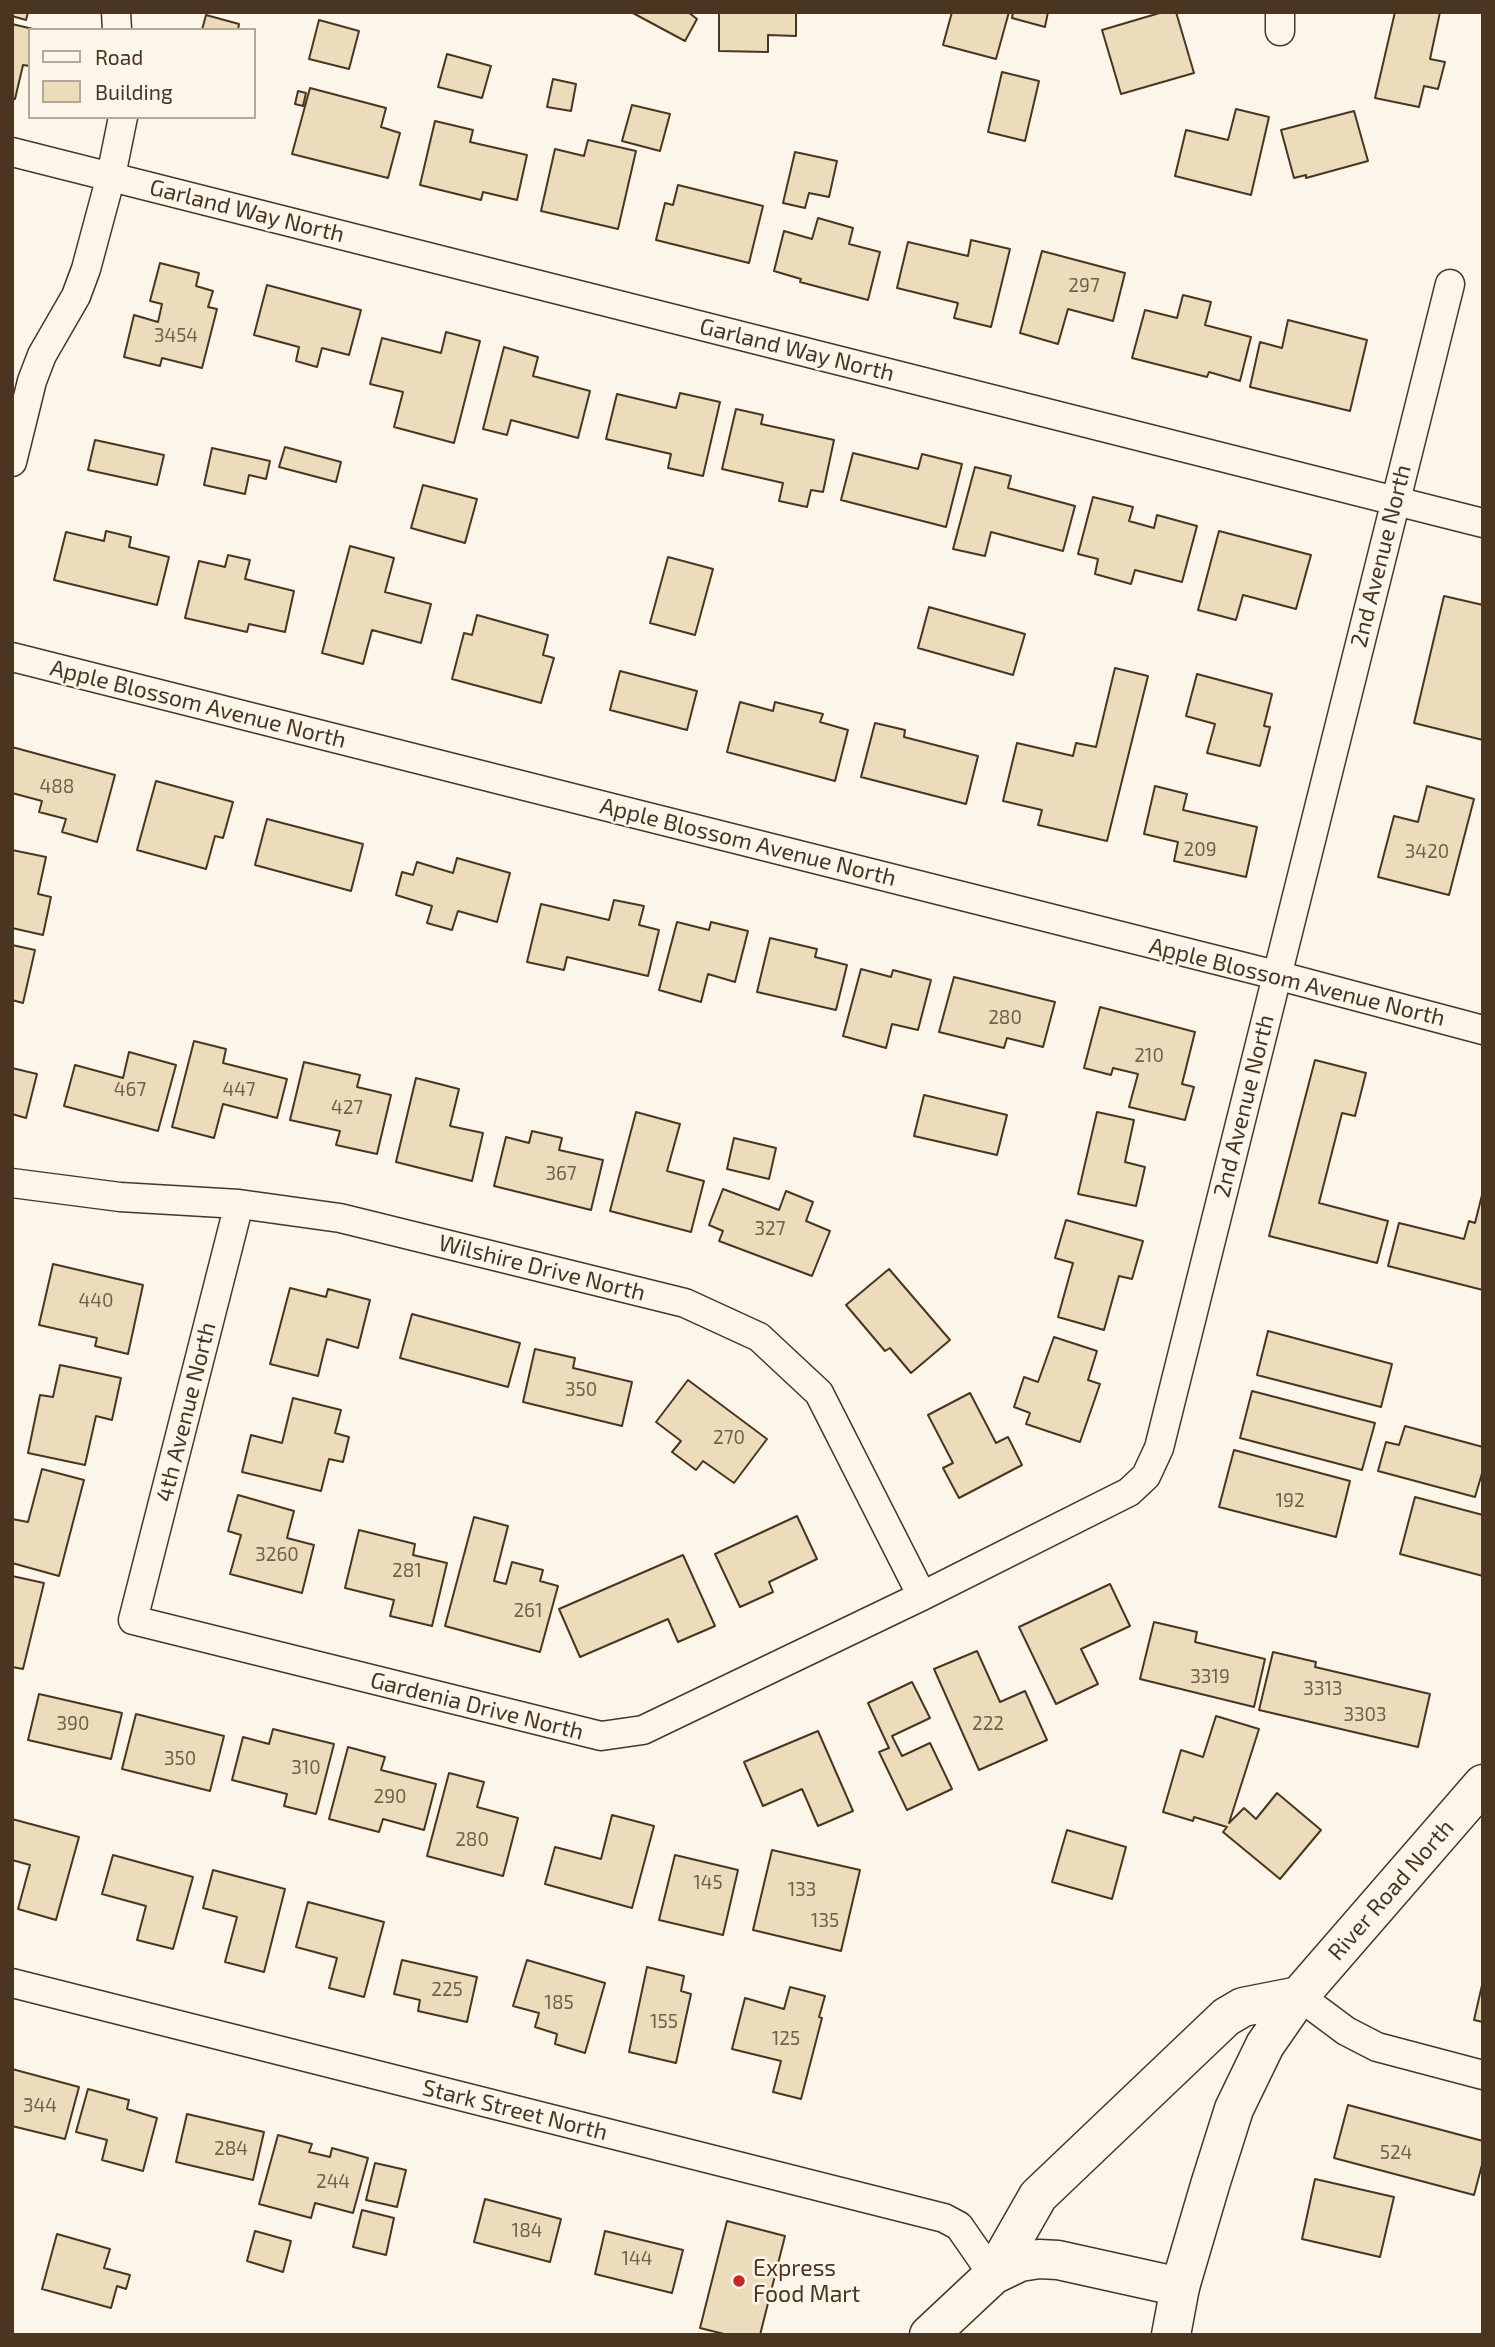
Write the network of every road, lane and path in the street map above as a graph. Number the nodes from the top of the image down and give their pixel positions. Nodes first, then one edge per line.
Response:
1 (123, 119) edge
2 (12, 152) edge
3 (111, 176) junction
4 (1450, 284) dead end
5 (12, 463) edge
6 (1395, 501) junction
7 (1483, 523) edge
8 (12, 657) edge
9 (1276, 975) junction
10 (1483, 1030) edge
11 (12, 1183) edge
12 (239, 1204) junction
13 (922, 1596) junction
14 (133, 1620) joint
15 (1483, 1784) edge
16 (12, 1983) edge
17 (1298, 1996) junction
18 (1483, 2074) edge
19 (993, 2275) junction
20 (1180, 2287) junction
21 (929, 2335) edge
22 (1171, 2335) edge

1 - 3 street
2 - 3 street, Garland Way North
3 - 5 street
3 - 6 street, Garland Way North
4 - 6 street, 2nd Avenue North
6 - 7 street, Garland Way North
6 - 9 street, 2nd Avenue North
8 - 9 street, Apple Blossom Avenue North
9 - 10 street, Apple Blossom Avenue North
9 - 13 street, 2nd Avenue North
11 - 12 street, Wilshire Drive North
12 - 13 street, Wilshire Drive North
12 - 14 street, 4th Avenue North
13 - 14 street, Gardenia Drive North
15 - 17 main road, River Road North
16 - 19 street, Stark Street North
17 - 18 street
17 - 19 main road
17 - 20 main road, River Road North
19 - 20 main road
19 - 21 main road
20 - 22 main road, River Road North

